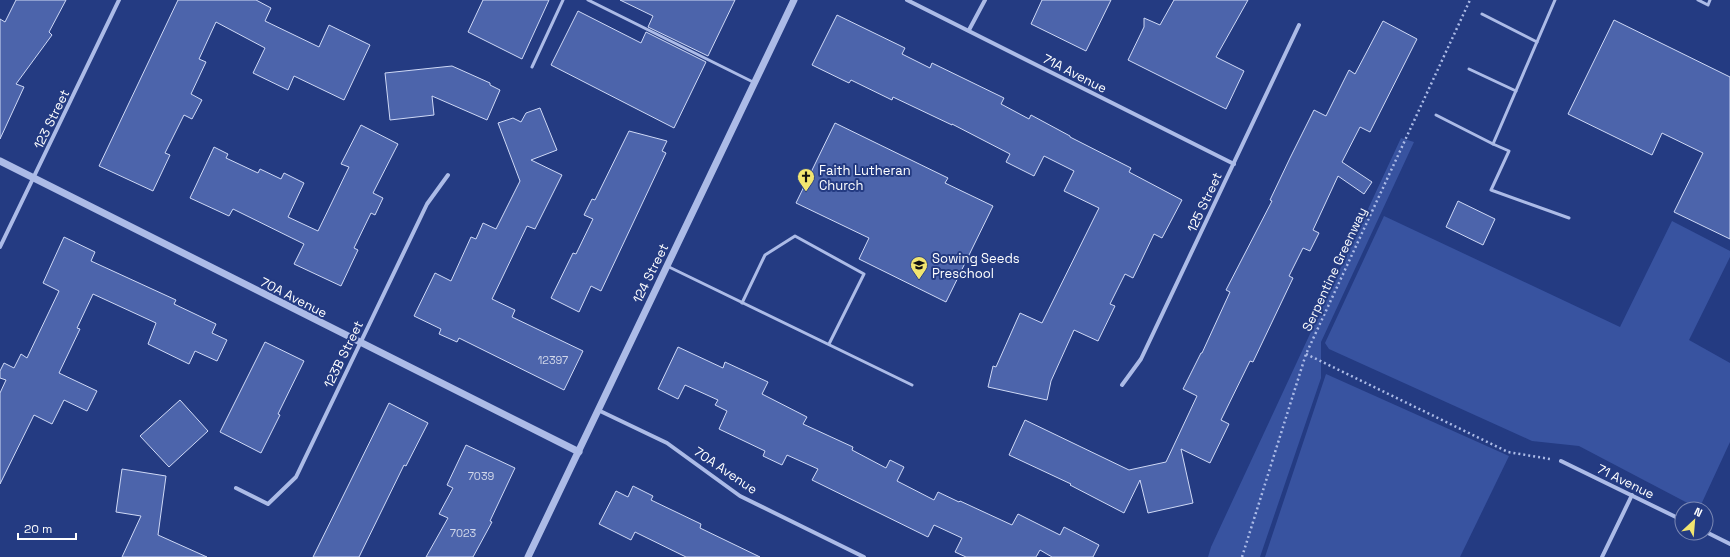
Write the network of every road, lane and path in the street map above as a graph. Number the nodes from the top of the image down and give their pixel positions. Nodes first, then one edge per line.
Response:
1 (119, 0) edge
2 (563, 0) edge
3 (588, 0) edge
4 (794, 0) edge
5 (907, 0) edge
6 (985, 0) edge
7 (1470, 0) edge
8 (1555, 0) edge
9 (1698, 0) edge
10 (1710, 0) edge
11 (1482, 14) dead end
12 (1300, 25) dead end
13 (969, 30) junction
14 (1536, 42) junction
15 (532, 67) dead end
16 (1469, 69) dead end
17 (754, 83) junction
18 (1516, 91) junction
19 (1436, 115) dead end
20 (1493, 144) junction
21 (0, 161) edge
22 (1234, 164) junction
23 (448, 175) dead end
24 (34, 178) junction
25 (1569, 218) dead end
26 (0, 247) edge
27 (667, 266) junction
28 (742, 303) junction
29 (359, 343) junction
30 (829, 344) junction
31 (1306, 354) junction
32 (912, 385) dead end
33 (1122, 385) dead end
34 (598, 410) junction
35 (579, 452) junction
36 (1561, 460) joint
37 (236, 488) dead end
38 (1632, 495) junction
39 (1674, 516) edge
40 (1714, 536) edge
41 (1730, 544) edge
42 (528, 557) edge
43 (864, 557) edge
44 (1242, 557) edge
45 (1602, 557) edge

1 - 24 street, 123 Street
2 - 15 lane
3 - 17 lane
4 - 17 street, 124 Street
5 - 13 street, 71A Avenue
6 - 13 street
7 - 31 path, Serpentine Greenway
8 - 14 lane
9 - 10 lane
11 - 14 lane
12 - 22 street, 125 Street
13 - 22 street, 71A Avenue
14 - 18 lane
16 - 18 lane
17 - 27 street, 124 Street
18 - 20 lane
19 - 20 lane
20 - 25 lane
21 - 24 street, 70A Avenue
22 - 33 street, 125 Street
23 - 29 street, 123B Street
24 - 26 street, 123 Street
24 - 29 street, 70A Avenue
27 - 28 lane
27 - 34 street, 124 Street
28 - 30 lane
28 - 30 lane
29 - 35 street, 70A Avenue
29 - 37 street, 123B Street
30 - 32 lane
31 - 36 path
31 - 44 path, Serpentine Greenway
34 - 35 street, 124 Street
34 - 43 street, 70A Avenue
35 - 42 street, 124 Street
36 - 38 street, 71 Avenue
38 - 39 street, 71 Avenue
38 - 45 street
40 - 41 street

